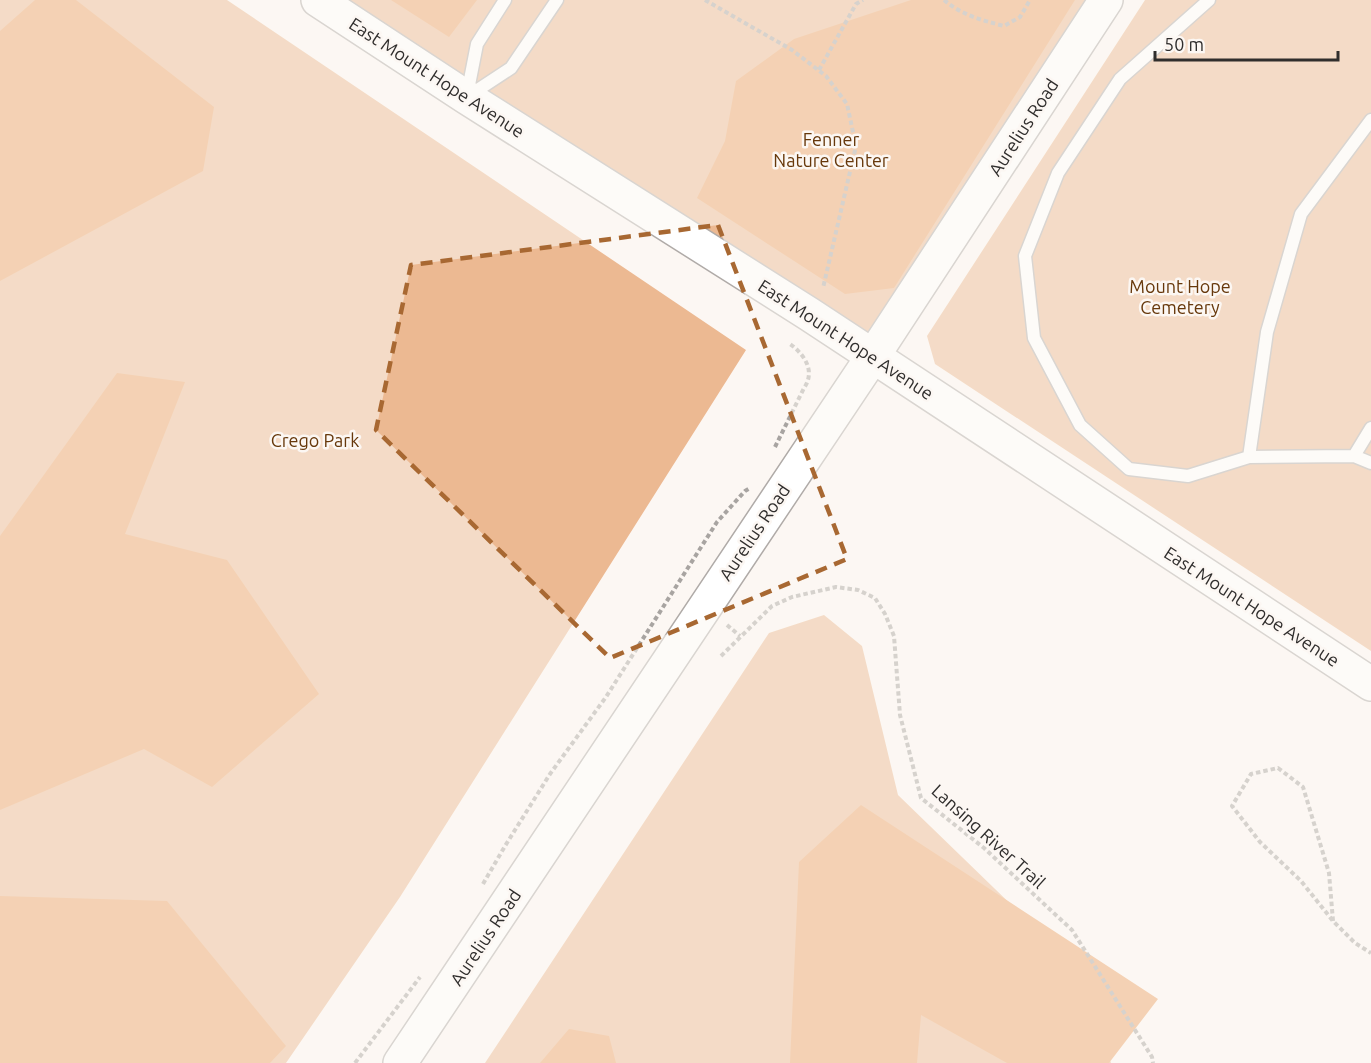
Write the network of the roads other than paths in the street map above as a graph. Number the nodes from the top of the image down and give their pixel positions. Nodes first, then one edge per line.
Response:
1 (318, 0) edge
2 (505, 0) edge
3 (558, 0) edge
4 (1106, 0) edge
5 (1209, 0) edge
6 (466, 97) junction
7 (1371, 120) edge
8 (873, 356) junction
9 (1371, 428) edge
10 (1354, 456) junction
11 (1249, 457) junction
12 (1371, 463) edge
13 (1371, 684) edge
14 (400, 1063) edge

1 - 6 street, East Mount Hope Avenue
2 - 6 lane
3 - 6 lane
4 - 8 street, Aurelius Road
5 - 11 lane
6 - 8 street, East Mount Hope Avenue
7 - 11 lane
8 - 13 street, East Mount Hope Avenue
8 - 14 street, Aurelius Road
9 - 10 lane
10 - 11 lane
10 - 12 lane

